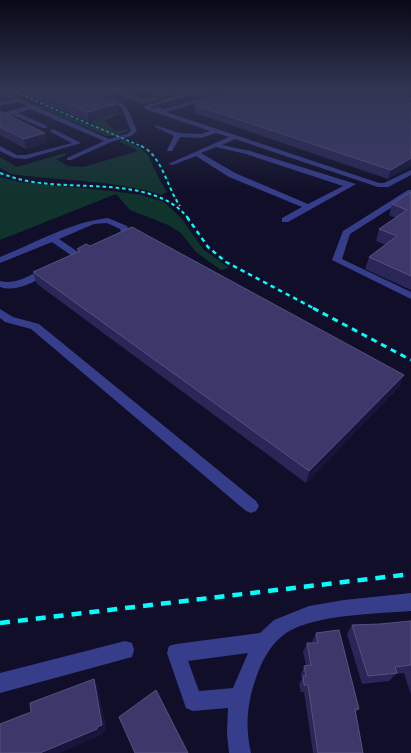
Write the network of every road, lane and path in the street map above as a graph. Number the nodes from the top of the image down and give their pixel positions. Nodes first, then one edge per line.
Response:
1 (41, 125) edge
2 (72, 125) edge
3 (132, 125) edge
4 (195, 125) edge
5 (157, 126) dead end
6 (45, 127) dead end
7 (53, 131) dead end
8 (214, 132) junction
9 (178, 135) junction
10 (233, 138) junction
11 (109, 141) junction
12 (215, 145) junction
13 (0, 148) edge
14 (170, 150) dead end
15 (196, 153) junction
16 (69, 159) dead end
17 (171, 164) dead end
18 (411, 172) edge
19 (360, 179) junction
20 (349, 186) junction
21 (411, 192) edge
22 (308, 207) junction
23 (284, 220) dead end
24 (52, 238) junction
25 (106, 243) edge
26 (78, 256) edge
27 (0, 260) edge
28 (57, 266) edge
29 (0, 284) edge
30 (411, 296) edge
31 (0, 312) edge
32 (251, 506) dead end
33 (411, 602) edge
34 (266, 641) junction
35 (125, 650) dead end
36 (0, 683) edge
37 (240, 698) junction
38 (240, 753) edge

1 - 6 street
2 - 11 street
3 - 11 street
4 - 8 street
5 - 9 street
7 - 13 street
8 - 9 street
8 - 10 street
9 - 14 street
10 - 12 street
10 - 19 street
11 - 16 street
12 - 15 street
12 - 20 street
15 - 17 street
15 - 22 street
18 - 19 street
19 - 20 street
20 - 22 street
21 - 30 street
22 - 23 street
24 - 25 street
24 - 26 street
24 - 27 street
28 - 29 street
31 - 32 street
33 - 34 street
34 - 37 street
34 - 37 street
35 - 36 street
37 - 38 street

